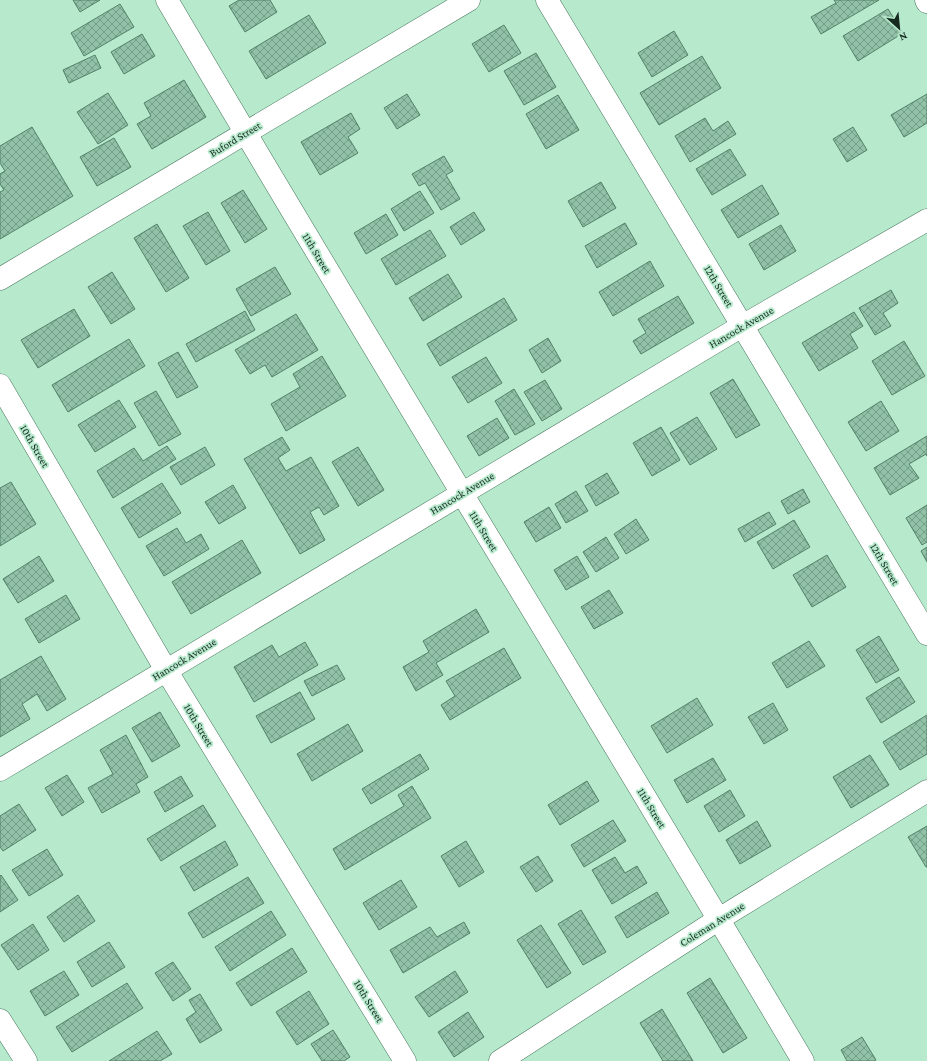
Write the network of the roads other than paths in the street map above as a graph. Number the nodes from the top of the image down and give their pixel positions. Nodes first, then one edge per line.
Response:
1 (167, 0) edge
2 (469, 0) edge
3 (547, 0) edge
4 (245, 133) junction
5 (927, 220) edge
6 (0, 279) edge
7 (742, 326) junction
8 (0, 386) edge
9 (461, 494) junction
10 (927, 634) edge
11 (166, 670) junction
12 (0, 770) edge
13 (927, 791) edge
14 (719, 919) junction
15 (0, 1020) edge
16 (26, 1061) edge
17 (405, 1061) edge
18 (500, 1061) edge
19 (803, 1061) edge

1 - 4 street, 11th Street
2 - 4 street, Buford Street
3 - 7 street, 12th Street
4 - 6 street, Buford Street
4 - 9 street, 11th Street
5 - 7 street, Hancock Avenue
7 - 9 street, Hancock Avenue
7 - 10 street, 12th Street
8 - 11 street, 10th Street
9 - 11 street, Hancock Avenue
9 - 14 street, 11th Street
11 - 12 street, Hancock Avenue
11 - 17 street, 10th Street
13 - 14 street, Coleman Avenue
14 - 18 street, Coleman Avenue
14 - 19 street, 11th Street
15 - 16 street

